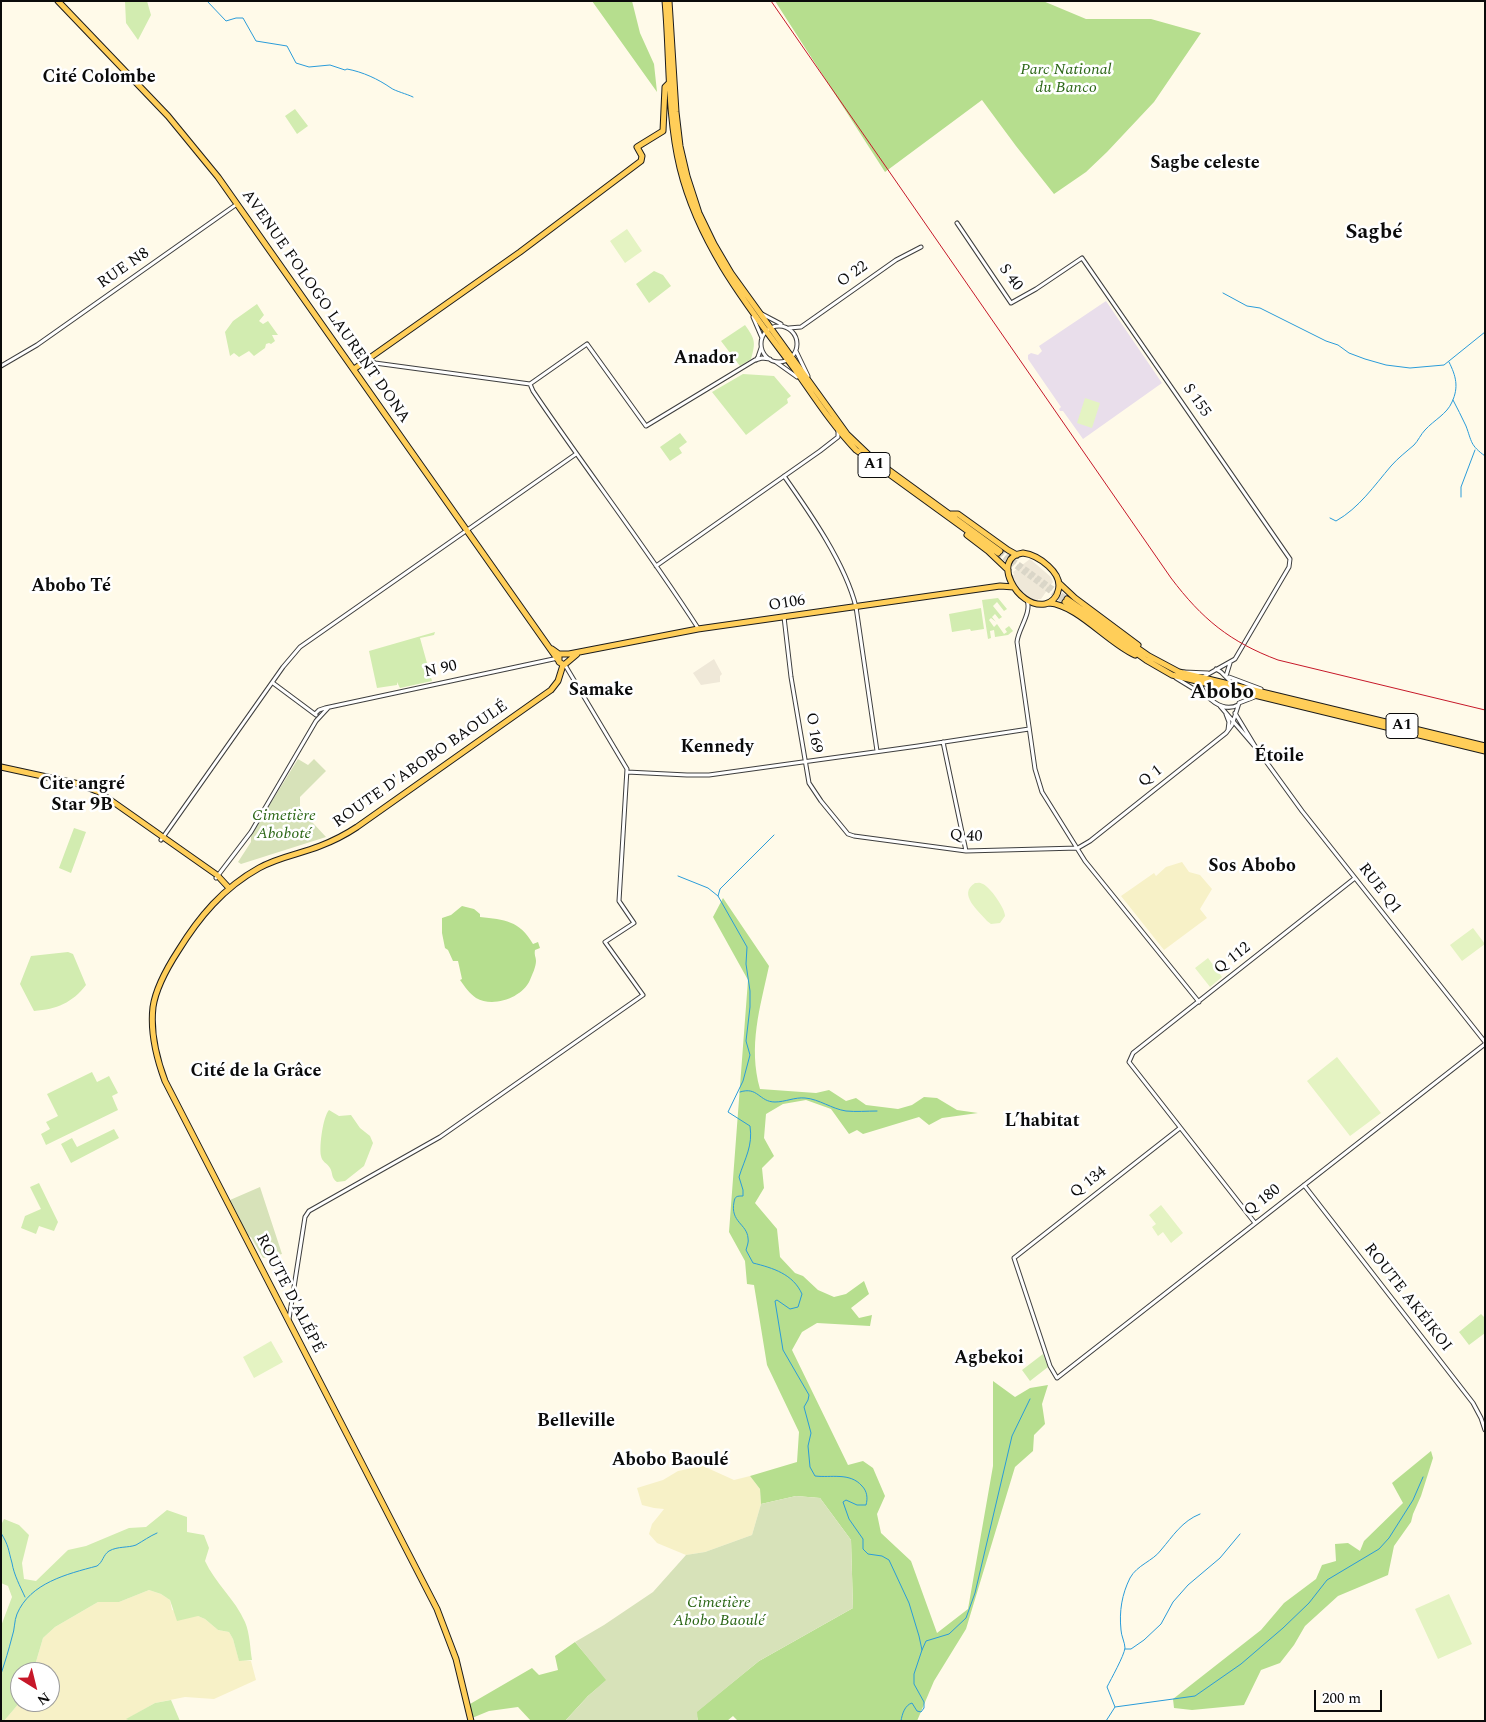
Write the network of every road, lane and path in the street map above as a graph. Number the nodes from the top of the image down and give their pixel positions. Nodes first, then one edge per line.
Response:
1 (58, 1) edge
2 (664, 1) edge
3 (669, 1) edge
4 (670, 82) junction
5 (237, 203) junction
6 (957, 223) dead end
7 (921, 247) dead end
8 (1082, 258) joint
9 (749, 306) junction
10 (760, 313) junction
11 (753, 317) joint
12 (783, 326) junction
13 (801, 327) junction
14 (789, 328) junction
15 (768, 329) junction
16 (762, 338) junction
17 (797, 339) junction
18 (762, 348) junction
19 (796, 351) junction
20 (368, 359) junction
21 (789, 359) junction
22 (755, 360) junction
23 (772, 360) junction
24 (1, 366) edge
25 (354, 370) junction
26 (803, 381) junction
27 (530, 384) junction
28 (812, 386) junction
29 (837, 428) junction
30 (864, 451) junction
31 (576, 454) junction
32 (878, 456) dead end
33 (784, 476) junction
34 (950, 517) junction
35 (466, 530) junction
36 (999, 552) tunnel mouth
37 (1017, 555) junction
38 (656, 566) junction
39 (1008, 570) junction
40 (1009, 577) junction
41 (1059, 583) junction
42 (1000, 586) junction
43 (1014, 588) junction
44 (1027, 600) junction
45 (1066, 601) tunnel mouth
46 (1048, 603) junction
47 (1037, 604) junction
48 (856, 607) junction
49 (1027, 613) junction
50 (784, 617) junction
51 (698, 629) junction
52 (548, 645) junction
53 (552, 652) junction
54 (1148, 658) junction
55 (548, 660) junction
56 (563, 660) junction
57 (1230, 663) junction
58 (1216, 669) junction
59 (1179, 672) junction
60 (1208, 673) junction
61 (1172, 675) junction
62 (1226, 676) junction
63 (1201, 680) junction
64 (272, 683) junction
65 (1263, 691) junction
66 (1259, 696) junction
67 (1238, 697) junction
68 (1210, 698) junction
69 (1220, 705) junction
70 (1235, 712) junction
71 (1226, 713) junction
72 (318, 714) junction
73 (1233, 720) junction
74 (1029, 729) junction
75 (1240, 730) junction
76 (1228, 731) junction
77 (943, 742) junction
78 (1485, 746) edge
79 (1257, 749) junction
80 (876, 751) junction
81 (1485, 751) edge
82 (804, 760) junction
83 (1, 768) edge
84 (627, 772) junction
85 (854, 836) joint
86 (162, 838) junction
87 (1078, 848) junction
88 (966, 851) junction
89 (216, 877) junction
90 (1354, 878) junction
91 (229, 888) junction
92 (1199, 1002) junction
93 (1485, 1043) edge
94 (1180, 1128) junction
95 (1304, 1185) junction
96 (1255, 1223) junction
97 (288, 1322) junction
98 (1056, 1378) joint
99 (1483, 1417) edge
100 (1485, 1430) edge
101 (471, 1721) edge

1 - 5 main road, AVENUE FOLOGO LAURENT DONA
2 - 4 main road
3 - 10 main road
4 - 9 main road
4 - 20 main road
5 - 24 street, RUE N8
5 - 25 main road, AVENUE FOLOGO LAURENT DONA
6 - 8 street, S 40
7 - 13 street, O 22
8 - 57 street, S 155
9 - 11 main road
9 - 15 main road
10 - 12 street
10 - 15 main road
11 - 16 street
12 - 14 street
12 - 15 street
13 - 14 street
13 - 17 street
14 - 17 street
15 - 16 street
15 - 21 main road
16 - 18 street
17 - 19 street
18 - 22 street
18 - 23 street
19 - 21 street
19 - 28 street
20 - 25 main road
20 - 27 street
21 - 23 street
21 - 26 main road, A1
21 - 28 main road, A1
22 - 23 street
22 - 27 street
23 - 26 street
25 - 35 main road, AVENUE FOLOGO LAURENT DONA
26 - 29 main road, A1
27 - 31 street
28 - 30 main road, A1
29 - 33 street
29 - 34 main road, A1
30 - 32 main road
30 - 34 main road, A1
31 - 35 street
31 - 38 street
33 - 38 street
33 - 48 street
34 - 36 main road, A1
34 - 37 main road
34 - 39 main road
35 - 52 main road, AVENUE FOLOGO LAURENT DONA
35 - 64 street
37 - 39 main road
37 - 41 main road
38 - 51 street
39 - 40 main road
40 - 42 main road
40 - 43 main road
41 - 46 main road
41 - 54 main road
42 - 43 main road, O106
42 - 48 main road, O106
43 - 44 main road
44 - 47 main road
44 - 49 street
45 - 54 main road, A1
46 - 47 main road
46 - 54 main road
47 - 49 street
48 - 50 main road, O106
48 - 80 street
49 - 74 street
50 - 51 main road, O106
50 - 82 street, O 169
51 - 56 main road, O106
52 - 53 main road, AVENUE FOLOGO LAURENT DONA
52 - 56 main road, AVENUE FOLOGO LAURENT DONA
53 - 55 street
53 - 56 main road, AVENUE FOLOGO LAURENT DONA
54 - 59 main road, A1
54 - 61 main road, A1
55 - 56 street, N 90
55 - 72 street, N 90
56 - 84 street
56 - 91 main road, ROUTE D'ABOBO BAOULÉ
57 - 58 street
57 - 62 street
58 - 60 street
58 - 62 street
59 - 60 street
59 - 63 main road, A1
60 - 63 street
61 - 63 main road, A1
61 - 68 street, RUE Q1
62 - 65 street
62 - 67 street
63 - 67 main road, A1
63 - 68 street
64 - 72 street
64 - 86 street
65 - 67 main road, A1
65 - 78 main road, A1
66 - 67 main road, A1
66 - 67 street
66 - 81 main road, A1
67 - 69 street
67 - 70 street, Q 1
68 - 69 street, RUE Q1
69 - 71 street, RUE Q1
70 - 73 street, Q 1
70 - 79 street, RUE Q1
71 - 73 street, RUE Q1
71 - 76 street
72 - 89 street
73 - 75 street, RUE Q1
73 - 76 street, Q 1
74 - 77 street
74 - 87 street
75 - 76 street
75 - 79 street, RUE Q1
76 - 87 street, Q 1
77 - 80 street
77 - 88 street
79 - 90 street, RUE Q1
80 - 82 street
82 - 84 street
82 - 85 street, O 169
83 - 86 main road
83 - 86 main road
84 - 97 street
85 - 88 street, Q 40
86 - 89 main road
87 - 88 street, Q 40
87 - 92 street
89 - 91 main road
90 - 92 street, Q 112
90 - 93 street, RUE Q1
91 - 97 main road, ROUTE D'ALÉPÉ
92 - 94 street, Q 112
93 - 95 street, Q 180
94 - 96 street
94 - 98 street, Q 134
95 - 96 street, Q 180
95 - 99 street, ROUTE AKÉIKOI
96 - 98 street, Q 180
97 - 101 main road, ROUTE D'ALÉPÉ
99 - 100 street, ROUTE AKÉIKOI

